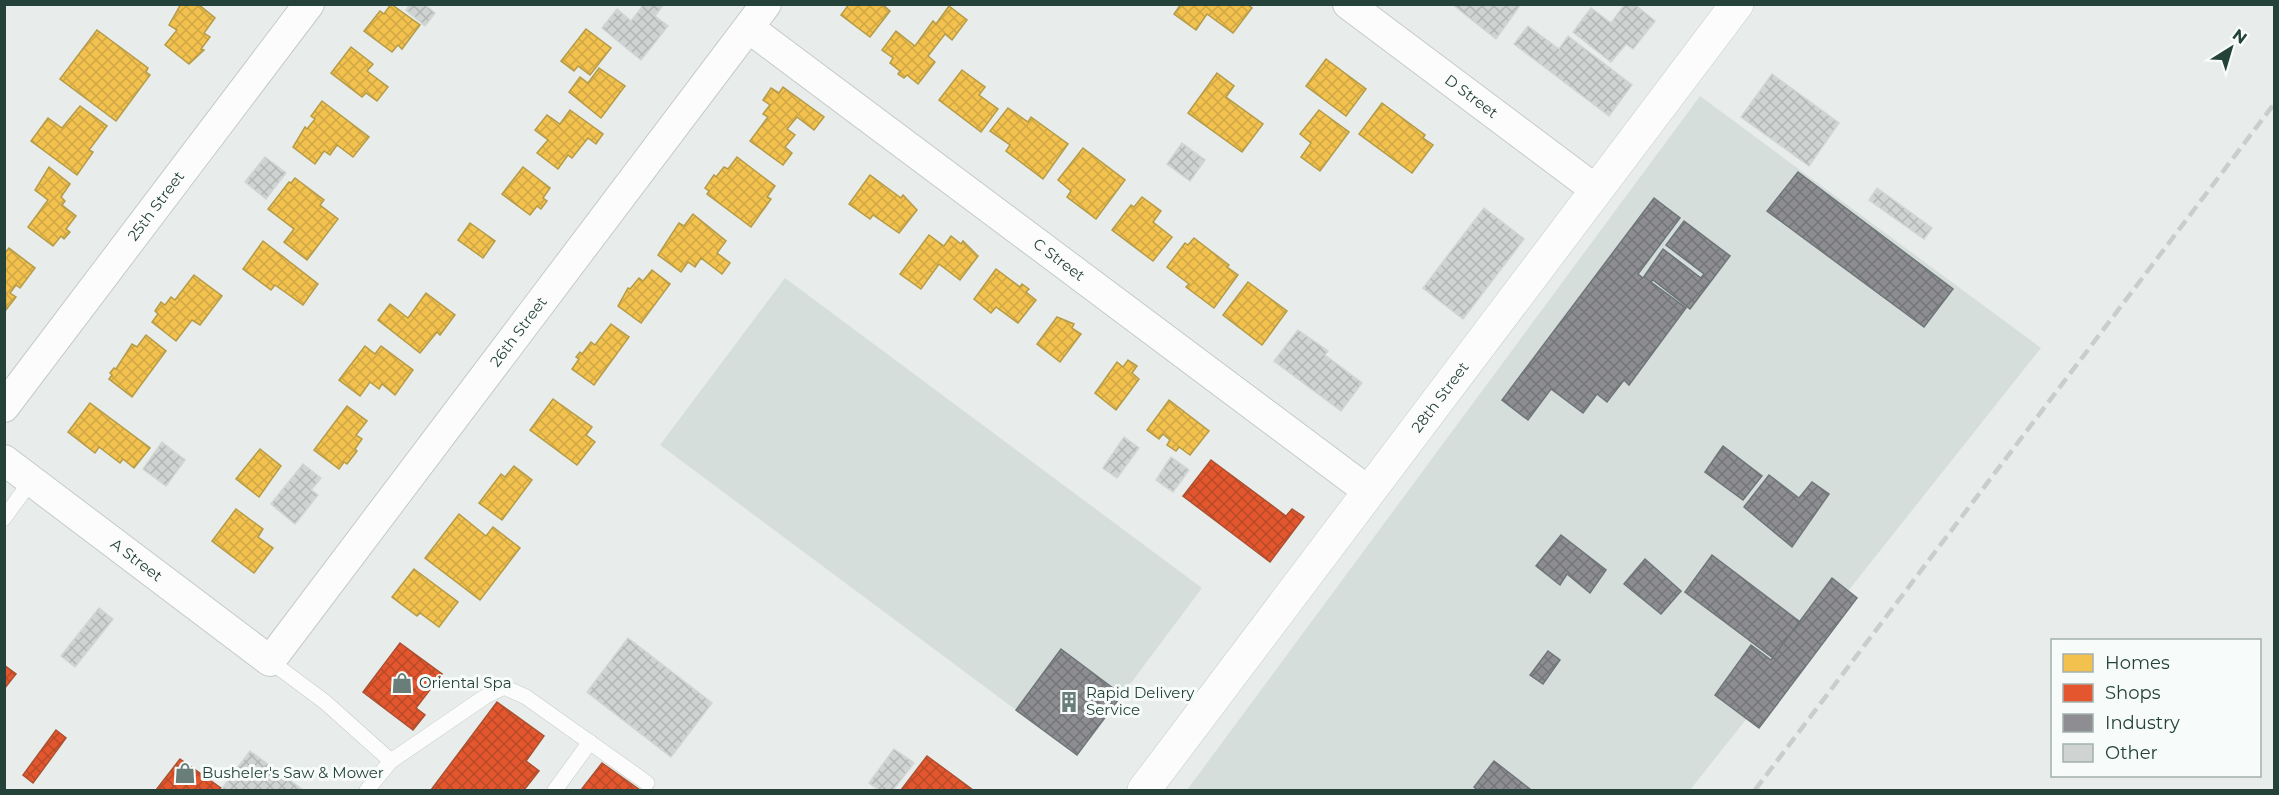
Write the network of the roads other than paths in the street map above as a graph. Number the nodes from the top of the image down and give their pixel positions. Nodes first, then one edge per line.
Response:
1 (309, 4) edge
2 (1348, 4) edge
3 (1737, 4) edge
4 (757, 16) edge
5 (1596, 190) junction
6 (4, 407) edge
7 (4, 460) edge
8 (31, 481) junction
9 (1368, 491) junction
10 (6, 514) edge
11 (270, 661) junction
12 (590, 742) junction
13 (391, 761) junction
14 (646, 783) dead end
15 (367, 790) edge
16 (555, 790) edge
17 (1144, 790) edge

1 - 6 street, 25th Street
2 - 5 street, D Street
3 - 5 main road, 28th Street
4 - 9 street, C Street
4 - 11 street, 26th Street
5 - 9 main road, 28th Street
7 - 8 street, A Street
8 - 10 lane
8 - 11 street, A Street
9 - 17 main road, 28th Street
11 - 13 lane
12 - 13 lane
12 - 14 lane
12 - 16 lane
13 - 15 lane

